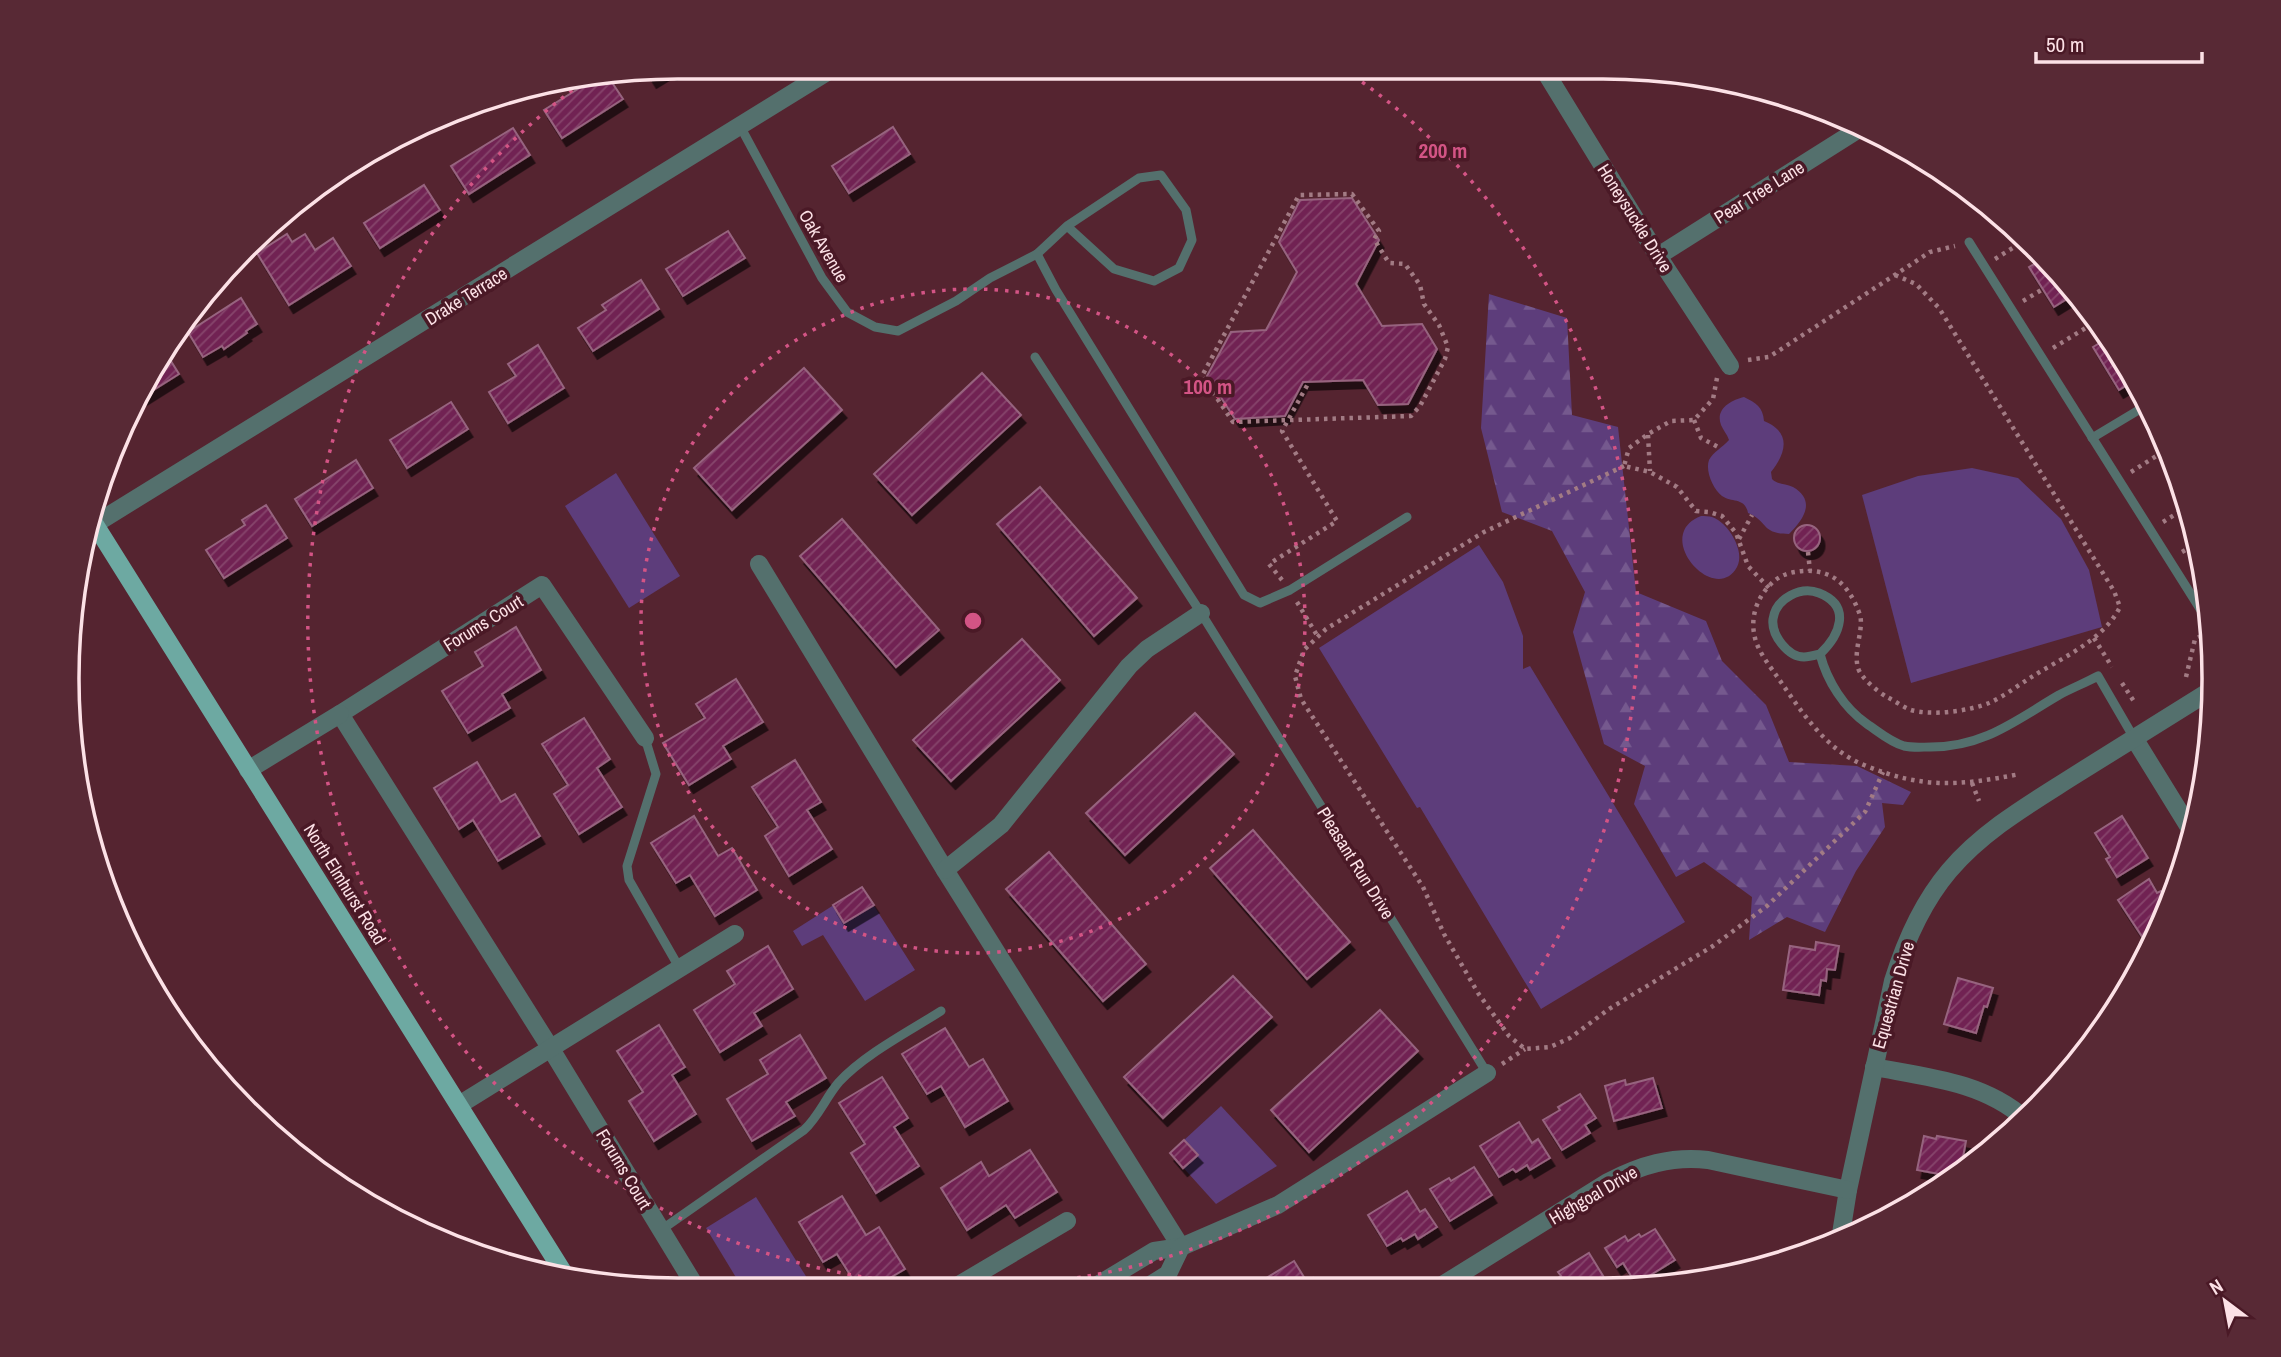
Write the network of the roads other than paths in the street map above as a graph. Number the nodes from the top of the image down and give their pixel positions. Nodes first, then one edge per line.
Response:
1 (816, 79) edge
2 (1550, 79) edge
3 (740, 127) junction
4 (1852, 133) edge
5 (1067, 226) junction
6 (1969, 242) road end
7 (1037, 254) junction
8 (1658, 256) junction
9 (1035, 357) dead end
10 (1730, 366) road end
11 (2138, 410) edge
12 (2092, 438) junction
13 (102, 514) edge
14 (1407, 517) dead end
15 (98, 529) edge
16 (759, 564) dead end
17 (2197, 605) edge
18 (1201, 613) junction
19 (1821, 654) junction
20 (2202, 696) edge
21 (340, 714) junction
22 (645, 738) joint
23 (2134, 738) junction
24 (248, 770) junction
25 (2185, 821) edge
26 (945, 870) junction
27 (735, 934) dead end
28 (680, 969) junction
29 (941, 1011) dead end
30 (551, 1049) junction
31 (1874, 1068) junction
32 (1486, 1073) joint
33 (459, 1105) junction
34 (2016, 1113) edge
35 (1848, 1190) junction
36 (1067, 1221) dead end
37 (1842, 1228) edge
38 (661, 1230) junction
39 (1181, 1247) junction
40 (560, 1267) edge
41 (690, 1278) edge
42 (973, 1278) edge
43 (1109, 1278) edge
44 (1162, 1278) edge
45 (1454, 1278) edge

1 - 3 street, Drake Terrace
2 - 8 street, Honeysuckle Drive
3 - 7 lane, Oak Avenue
3 - 13 street, Drake Terrace
4 - 8 street, Pear Tree Lane
5 - 5 lane
5 - 7 lane
6 - 12 lane
7 - 14 lane
8 - 10 street, Honeysuckle Drive
9 - 18 lane, Pleasant Run Drive
11 - 12 lane
12 - 17 lane
15 - 24 main road, North Elmhurst Road
16 - 26 street
18 - 26 street
18 - 32 lane, Pleasant Run Drive
19 - 19 lane
19 - 23 lane
20 - 23 street, Equestrian Drive
21 - 22 street, Forums Court
21 - 24 street, Forums Court
21 - 30 street, Forums Court
22 - 28 lane
23 - 25 street
23 - 31 street, Equestrian Drive
24 - 33 main road, North Elmhurst Road
26 - 39 street
27 - 28 street
28 - 30 street
29 - 38 lane
30 - 33 street
30 - 38 street, Forums Court
31 - 34 street
31 - 35 street, Equestrian Drive
32 - 39 street
33 - 40 main road, North Elmhurst Road
35 - 37 street, Equestrian Drive
35 - 45 street, Highgoal Drive
36 - 42 street
38 - 41 street, Forums Court
39 - 43 street
39 - 44 street

